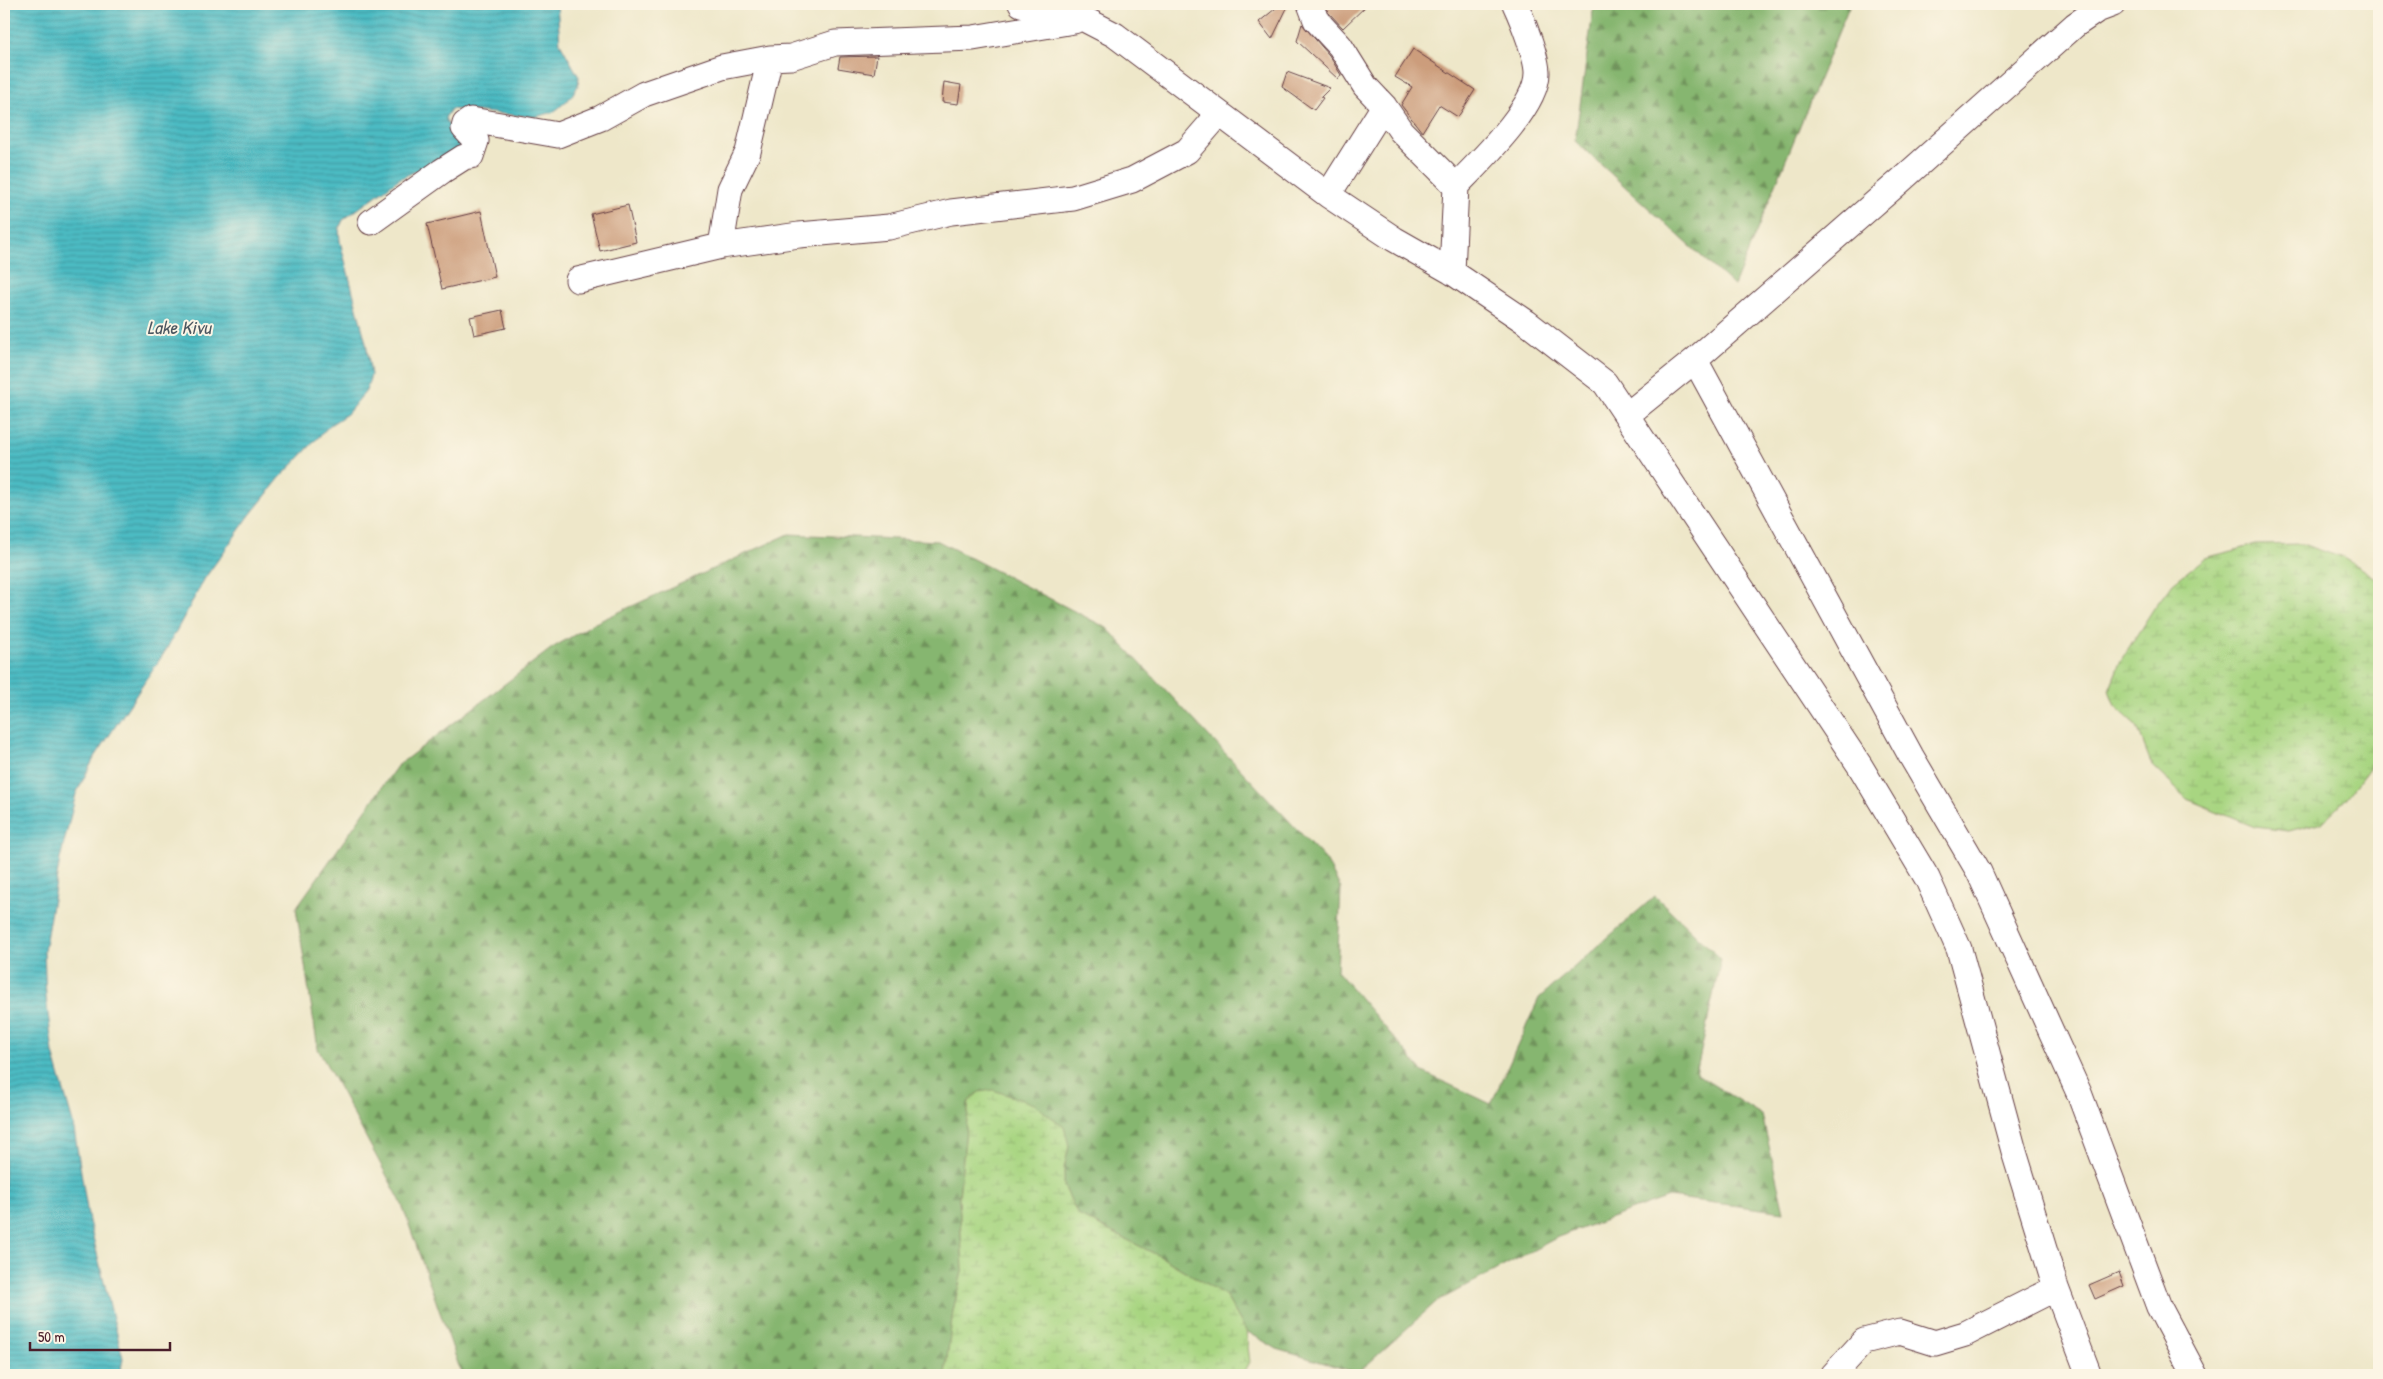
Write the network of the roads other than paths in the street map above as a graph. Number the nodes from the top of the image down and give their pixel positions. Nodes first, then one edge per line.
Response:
1 (1020, 4) edge
2 (1310, 4) edge
3 (1515, 4) edge
4 (2113, 4) edge
5 (1084, 19) junction
6 (770, 58) junction
7 (1384, 106) junction
8 (1219, 114) junction
9 (1456, 186) junction
10 (1328, 195) junction
11 (371, 222) dead end
12 (721, 246) junction
13 (1452, 272) junction
14 (578, 280) dead end
15 (1695, 360) junction
16 (1627, 415) junction
17 (2056, 1288) junction
18 (1833, 1375) edge
19 (2089, 1375) edge
20 (2195, 1375) edge

1 - 5 street
2 - 7 street
3 - 9 street
4 - 15 street
5 - 6 street
5 - 8 street
6 - 11 street
6 - 12 street
7 - 9 street
7 - 10 street
8 - 10 street
8 - 12 street
9 - 13 street
10 - 13 street
12 - 14 street
13 - 16 street
15 - 16 street
15 - 20 street
16 - 17 street
17 - 18 street
17 - 19 street

